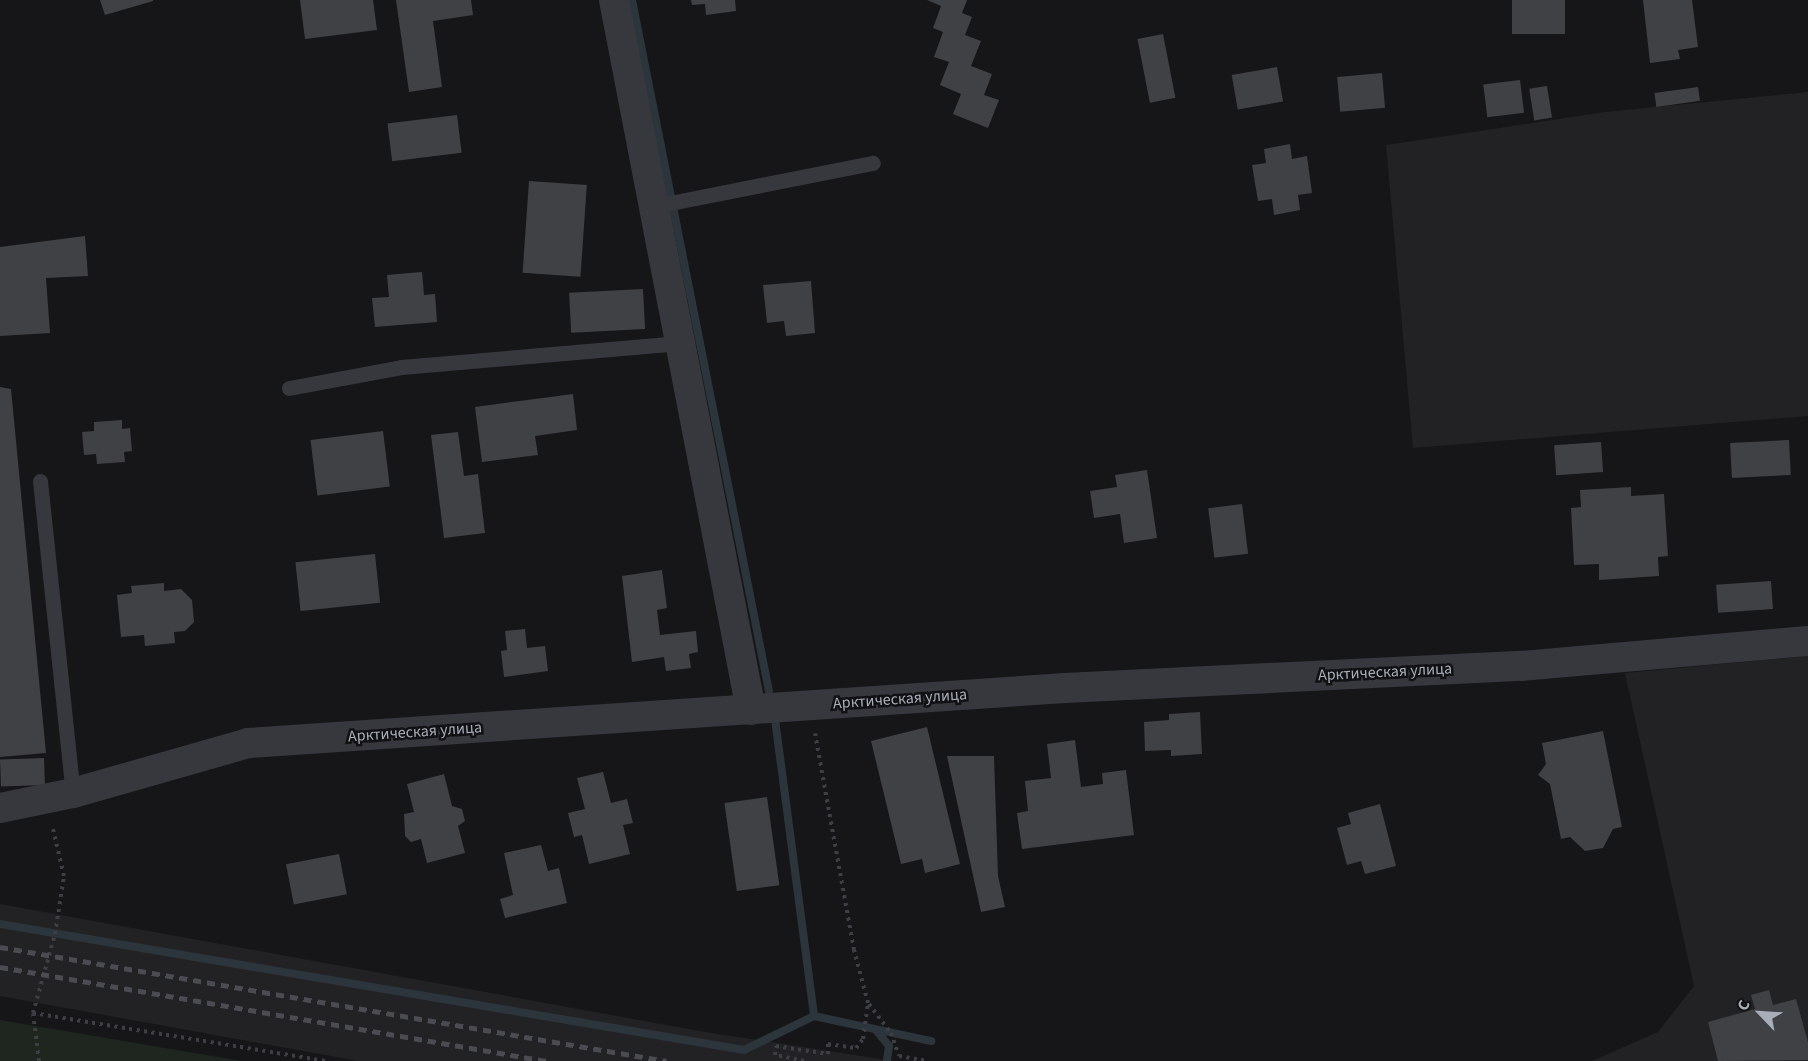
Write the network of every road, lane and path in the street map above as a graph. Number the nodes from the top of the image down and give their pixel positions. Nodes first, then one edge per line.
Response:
1 (614, 0) edge
2 (873, 163) dead end
3 (655, 206) junction
4 (680, 343) junction
5 (290, 388) dead end
6 (40, 481) dead end
7 (1808, 641) edge
8 (810, 705) junction
9 (751, 710) junction
10 (59, 796) junction
11 (0, 808) edge
12 (868, 1003) junction
13 (33, 1013) junction
14 (39, 1061) edge
15 (327, 1061) edge
16 (804, 1061) edge
17 (926, 1061) edge

1 - 3 street
2 - 3 lane
3 - 4 street
4 - 5 lane
4 - 9 street
6 - 10 lane
7 - 8 street, Арктическая улица
8 - 9 street, Арктическая улица
8 - 12 path
9 - 10 street, Арктическая улица
10 - 11 street, Арктическая улица
10 - 13 path
12 - 16 path
12 - 17 path
13 - 14 path
13 - 15 path

